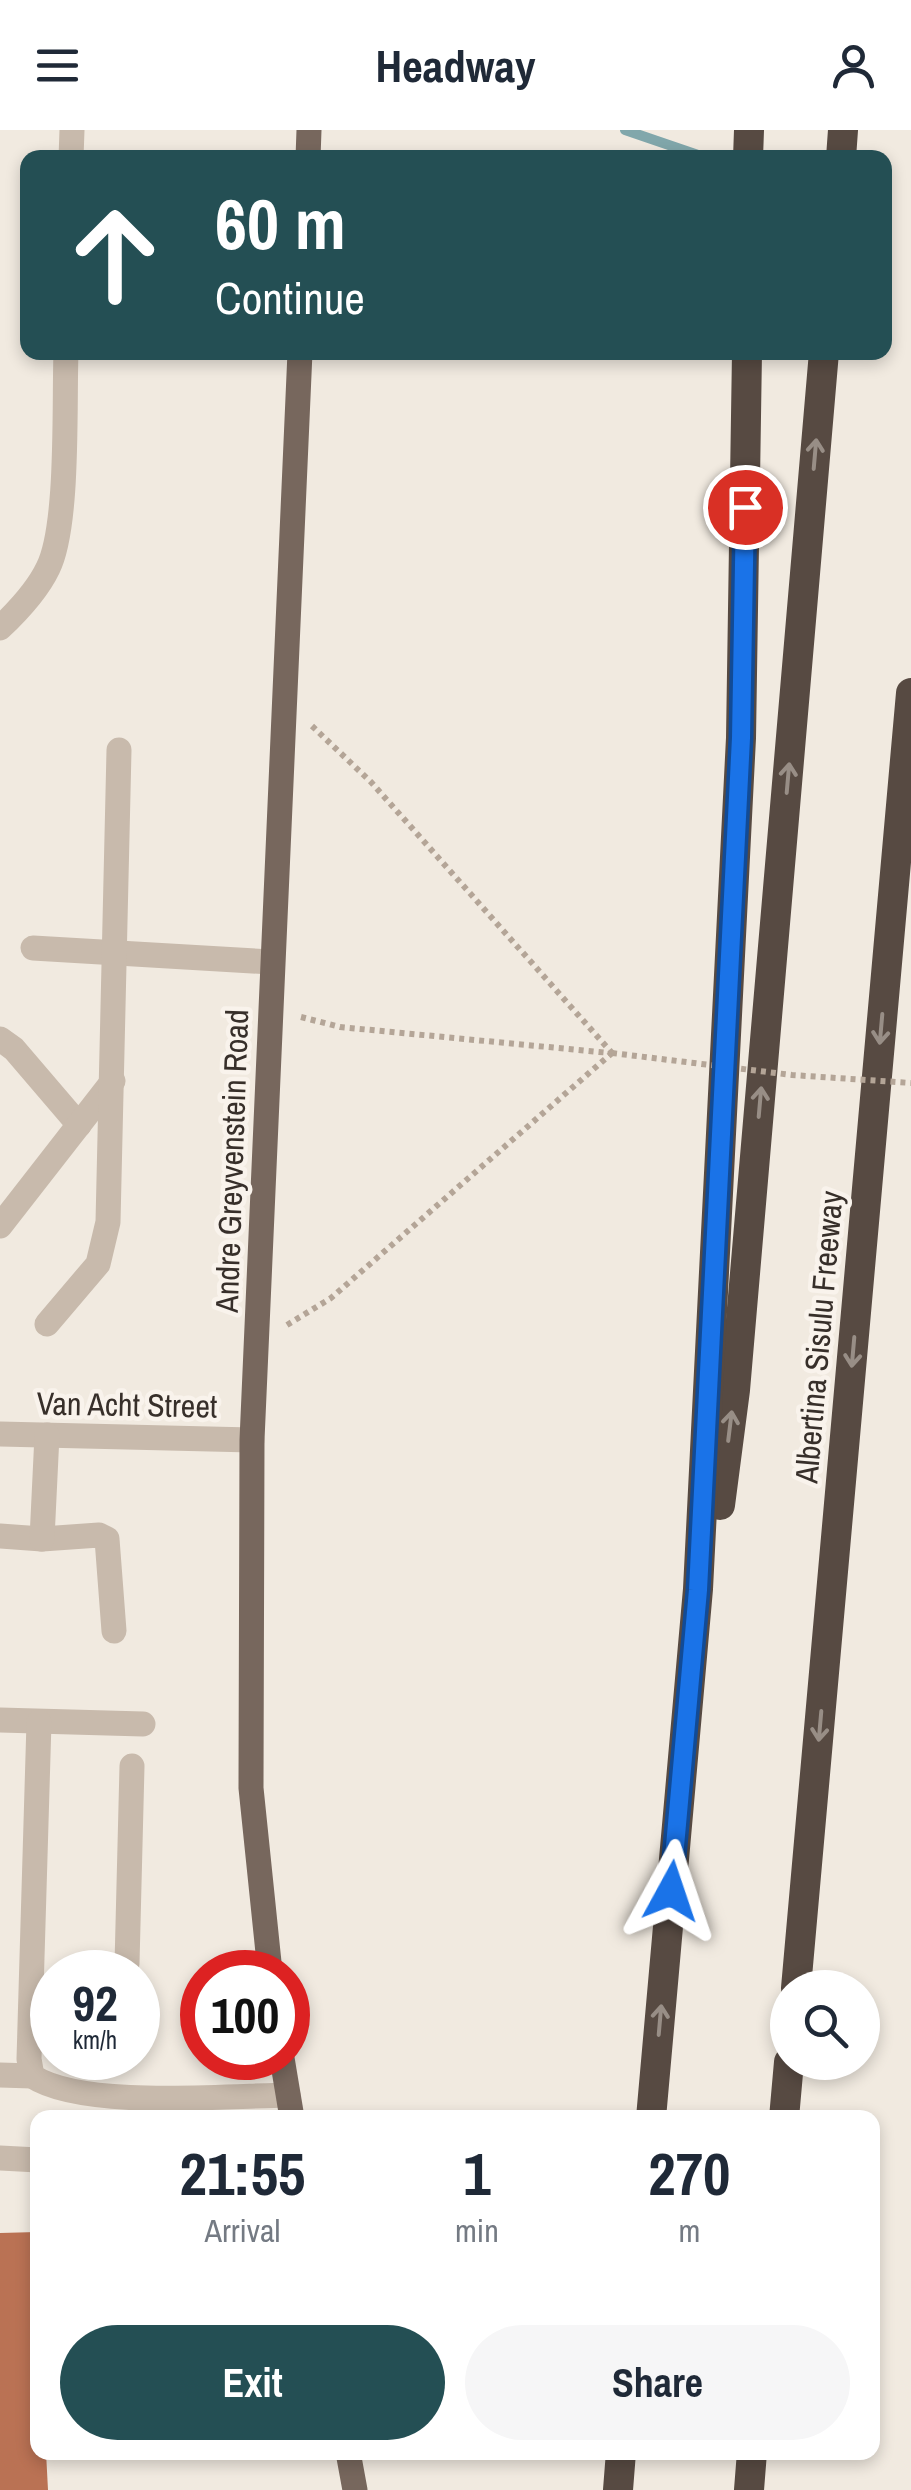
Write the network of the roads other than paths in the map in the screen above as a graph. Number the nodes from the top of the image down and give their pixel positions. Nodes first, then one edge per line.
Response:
1 (66, 360) edge
2 (300, 360) edge
3 (747, 360) edge
4 (823, 360) edge
5 (0, 628) edge
6 (911, 692) edge
7 (119, 750) dead end
8 (33, 948) dead end
9 (115, 954) junction
10 (270, 962) junction
11 (0, 1039) edge
12 (113, 1082) junction
13 (79, 1125) junction
14 (0, 1226) edge
15 (47, 1324) dead end
16 (0, 1434) edge
17 (47, 1435) junction
18 (252, 1440) junction
19 (0, 1536) edge
20 (42, 1538) junction
21 (698, 1590) junction
22 (114, 1631) dead end
23 (0, 1720) edge
24 (39, 1722) junction
25 (143, 1724) dead end
26 (132, 1766) dead end
27 (32, 1950) edge
28 (126, 1950) edge
29 (268, 1950) edge
30 (798, 1970) edge
31 (0, 2075) edge
32 (30, 2076) edge
33 (38, 2080) edge
34 (286, 2080) edge
35 (787, 2080) edge
36 (290, 2106) edge
37 (652, 2110) edge
38 (785, 2110) edge
39 (0, 2158) edge
40 (30, 2160) edge
41 (349, 2460) edge
42 (621, 2460) edge
43 (751, 2460) edge
44 (355, 2490) edge
45 (618, 2490) edge
46 (749, 2490) edge

1 - 5 street
2 - 10 main road, Andre Greyvenstein Road
3 - 21 highway
21 -> 4 highway
6 -> 30 highway, Albertina Sisulu Freeway
7 - 9 street
8 - 9 street
9 - 10 street
9 - 12 street
10 - 18 main road, Andre Greyvenstein Road
11 - 13 street
12 - 13 street
12 - 15 street
13 - 14 street
16 - 17 street, Van Acht Street
17 - 18 street, Van Acht Street
17 - 20 street
18 - 29 main road, Andre Greyvenstein Road
19 - 20 street
20 - 22 street
37 -> 21 highway
23 - 24 street
24 - 25 street
24 - 27 street
26 - 28 street
31 - 32 street
33 - 36 street
34 - 36 main road
35 - 38 highway
39 - 40 street
41 - 44 main road
42 - 45 highway
43 - 46 highway

